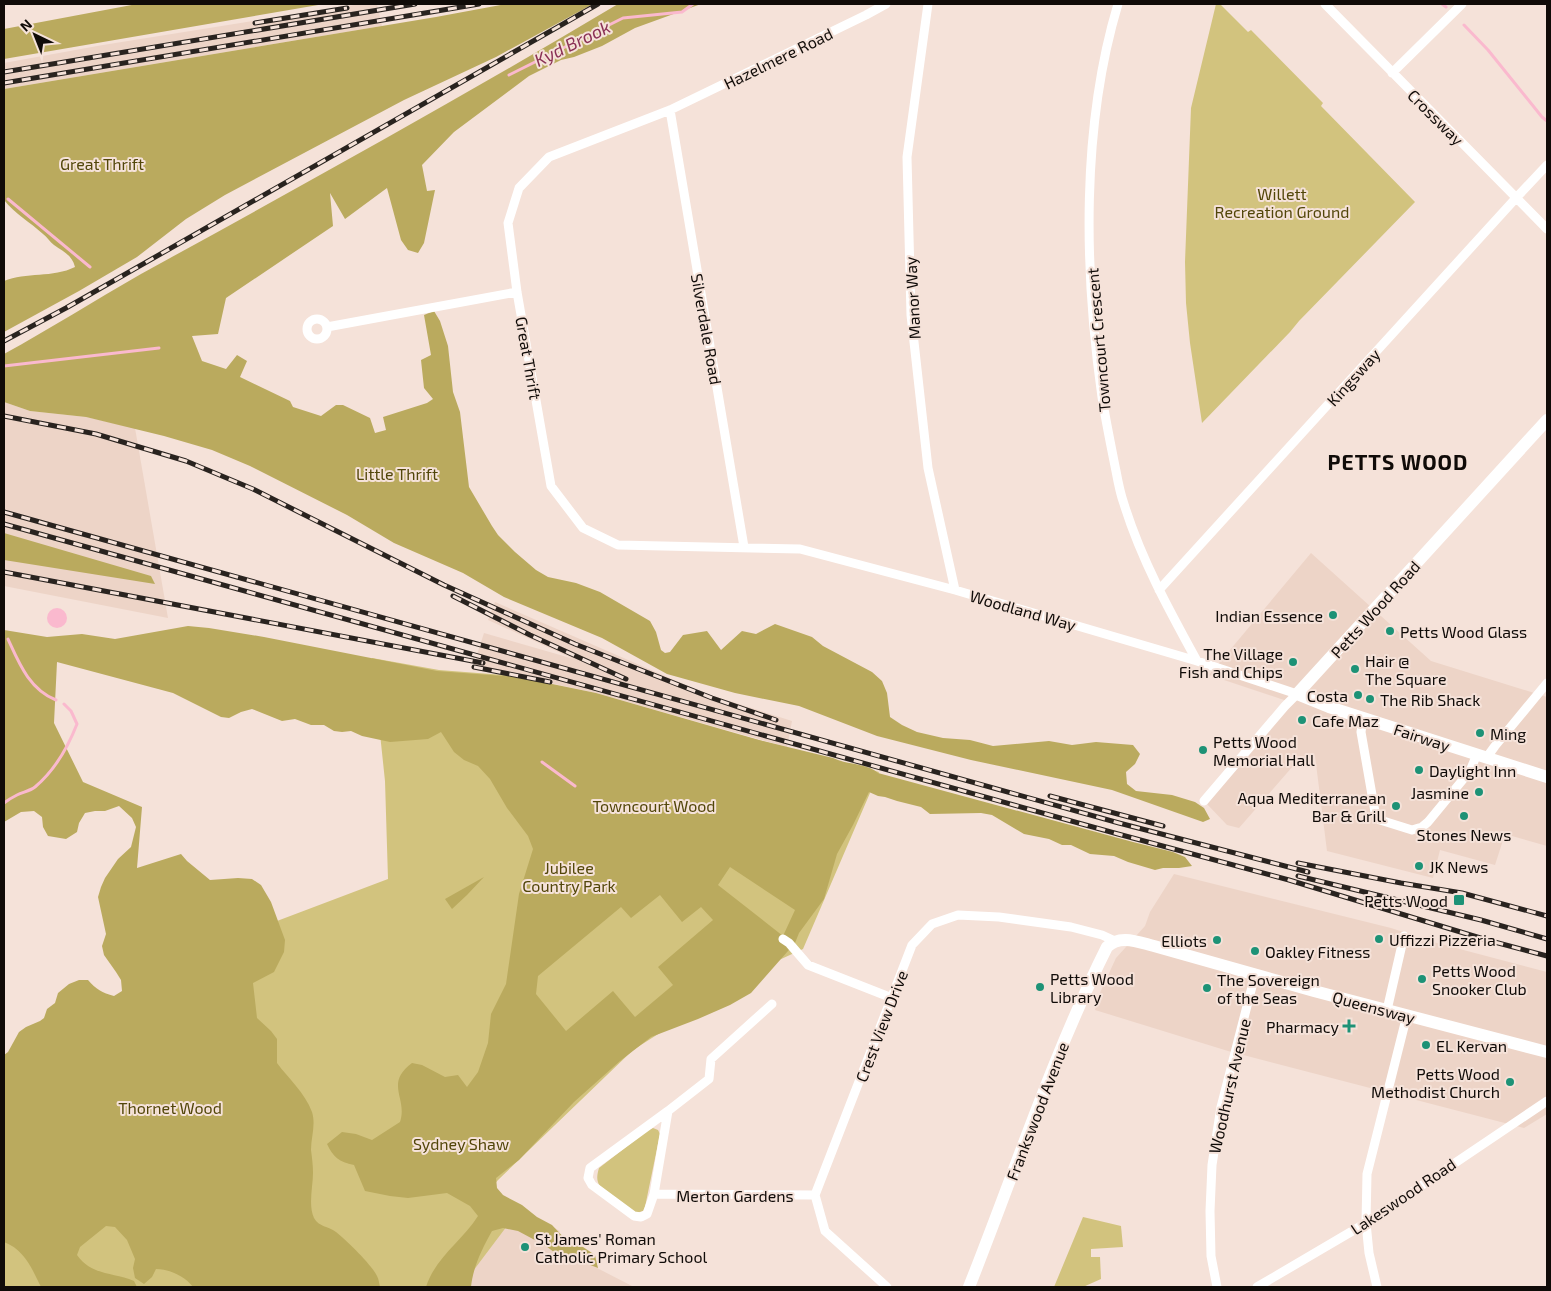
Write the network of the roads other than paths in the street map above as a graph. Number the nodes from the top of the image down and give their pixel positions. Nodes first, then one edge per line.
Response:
1 (886, 4) edge
2 (928, 4) edge
3 (1118, 4) edge
4 (1325, 4) edge
5 (1462, 4) edge
6 (1392, 73) junction
7 (670, 110) junction
8 (1547, 165) edge
9 (1516, 198) junction
10 (1547, 229) edge
11 (517, 292) junction
12 (327, 327) dead end
13 (1547, 420) edge
14 (744, 547) junction
15 (955, 590) junction
16 (1159, 590) junction
17 (1196, 661) junction
18 (1547, 683) edge
19 (1297, 694) junction
20 (1363, 718) junction
21 (1482, 756) junction
22 (1547, 777) edge
23 (1204, 801) dead end
24 (1404, 936) dead end
25 (782, 939) dead end
26 (1115, 941) junction
27 (1255, 975) junction
28 (892, 998) junction
29 (772, 1004) dead end
30 (1387, 1010) junction
31 (1406, 1015) junction
32 (1547, 1052) edge
33 (1547, 1101) edge
34 (668, 1111) junction
35 (654, 1194) junction
36 (815, 1196) junction
37 (1366, 1223) junction
38 (887, 1287) edge
39 (969, 1287) edge
40 (1217, 1287) edge
41 (1256, 1287) edge
42 (1377, 1287) edge

1 - 7 street, Hazelmere Road
2 - 15 street, Manor Way
3 - 16 street, Towncourt Crescent
4 - 6 street, Crossway
5 - 6 street
6 - 9 street, Crossway
7 - 11 street, Great Thrift
7 - 14 street, Silverdale Road
8 - 9 street, Kingsway
9 - 10 street, Crossway
9 - 16 street, Kingsway
11 - 12 street
11 - 14 street, Great Thrift
13 - 19 street, Petts Wood Road
14 - 15 street, Woodland Way
15 - 17 street, Woodland Way
16 - 17 street, Towncourt Crescent
17 - 19 street, Woodland Way
18 - 21 street
19 - 20 street, Fairway
19 - 23 street, Petts Wood Road
20 - 21 street, Fairway
20 - 21 street
21 - 22 street, Fairway
24 - 30 street
25 - 28 street
26 - 27 street, Queensway
26 - 28 street, Crest View Drive
26 - 39 street, Frankswood Avenue
27 - 30 street, Queensway
27 - 40 street, Woodhurst Avenue
28 - 36 street, Crest View Drive
29 - 34 street, Merton Gardens
30 - 31 street, Queensway
31 - 32 street, Queensway
31 - 37 street
33 - 37 street, Lakeswood Road
34 - 35 street, Merton Gardens
34 - 35 street, Merton Gardens
35 - 36 street, Merton Gardens
36 - 38 street
37 - 41 street, Lakeswood Road
37 - 42 street

